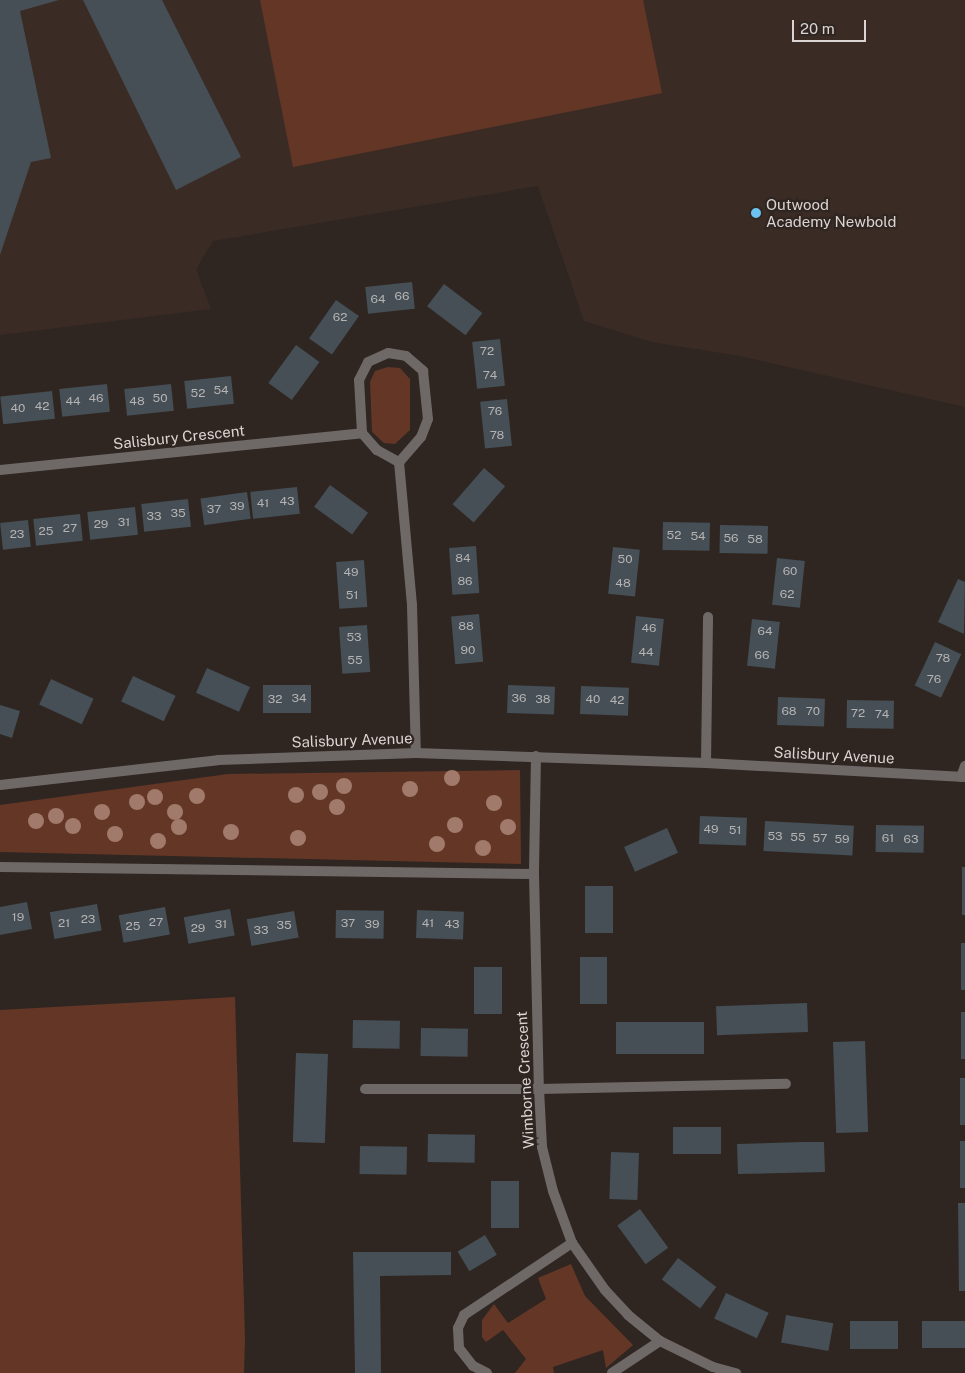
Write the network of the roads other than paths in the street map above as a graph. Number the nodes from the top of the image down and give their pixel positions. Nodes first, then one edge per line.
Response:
1 (362, 433) junction
2 (399, 462) junction
3 (0, 470) edge
4 (708, 617) dead end
5 (416, 753) junction
6 (536, 756) junction
7 (706, 763) junction
8 (965, 766) edge
9 (963, 777) edge
10 (0, 785) edge
11 (0, 867) edge
12 (534, 874) junction
13 (786, 1084) dead end
14 (365, 1089) dead end
15 (539, 1089) junction
16 (572, 1243) junction
17 (660, 1341) junction
18 (486, 1373) edge
19 (612, 1373) edge
20 (736, 1373) edge

1 - 2 street
1 - 2 street
1 - 3 street, Salisbury Crescent
2 - 5 street
4 - 7 street
5 - 6 street, Salisbury Avenue
5 - 10 street, Salisbury Avenue
6 - 7 street, Salisbury Avenue
6 - 12 street, Wimborne Crescent
7 - 9 street, Salisbury Avenue
8 - 9 street, Salisbury Avenue
11 - 12 street
12 - 15 street, Wimborne Crescent
13 - 15 street
14 - 15 street
15 - 16 street, Wimborne Crescent
16 - 17 street, Wimborne Crescent
16 - 18 street
17 - 19 street
17 - 20 street, Wimborne Crescent

